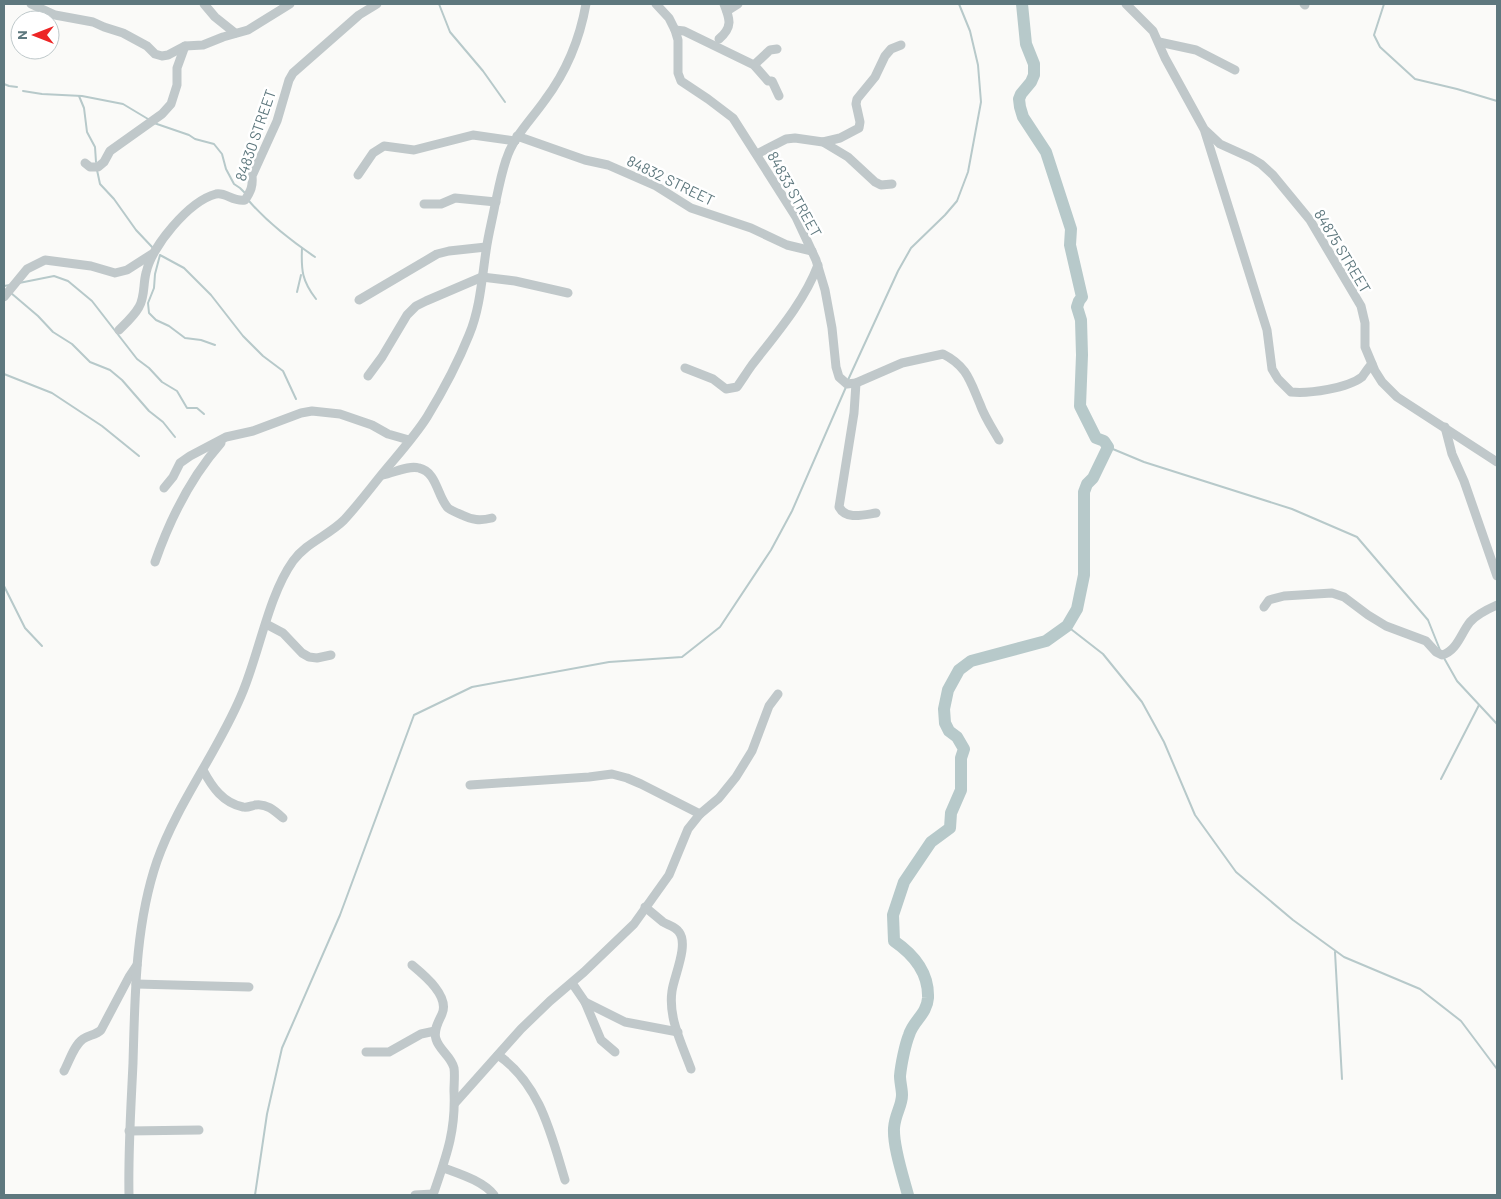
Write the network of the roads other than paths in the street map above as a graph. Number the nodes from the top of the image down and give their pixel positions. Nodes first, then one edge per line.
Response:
1 (31, 4) edge
2 (204, 4) edge
3 (290, 4) edge
4 (377, 4) edge
5 (586, 4) edge
6 (656, 4) edge
7 (738, 4) edge
8 (1126, 4) edge
9 (725, 7) edge
10 (675, 30) junction
11 (235, 33) junction
12 (719, 39) junction
13 (730, 40) dead end
14 (707, 42) junction
15 (1159, 42) junction
16 (901, 45) dead end
17 (185, 46) junction
18 (777, 49) dead end
19 (754, 65) junction
20 (1235, 70) dead end
21 (779, 96) dead end
22 (1204, 129) junction
23 (516, 138) junction
24 (823, 142) junction
25 (757, 154) junction
26 (85, 163) dead end
27 (358, 175) dead end
28 (892, 184) dead end
29 (496, 202) junction
30 (424, 204) dead end
31 (486, 247) junction
32 (812, 252) junction
33 (152, 254) junction
34 (818, 265) junction
35 (482, 277) junction
36 (568, 293) dead end
37 (4, 297) edge
38 (359, 300) dead end
39 (118, 330) dead end
40 (1372, 364) junction
41 (685, 368) dead end
42 (368, 376) dead end
43 (856, 383) junction
44 (1445, 427) junction
45 (226, 437) junction
46 (409, 440) junction
47 (998, 440) dead end
48 (1497, 462) edge
49 (382, 475) junction
50 (164, 488) dead end
51 (876, 513) dead end
52 (492, 518) dead end
53 (154, 562) dead end
54 (1497, 576) edge
55 (1497, 605) edge
56 (1264, 607) dead end
57 (266, 624) junction
58 (331, 655) dead end
59 (778, 694) dead end
60 (203, 770) junction
61 (470, 785) dead end
62 (700, 814) junction
63 (282, 818) dead end
64 (646, 907) junction
65 (137, 965) junction
66 (412, 965) dead end
67 (572, 982) junction
68 (136, 984) junction
69 (249, 987) dead end
70 (585, 1002) junction
71 (435, 1031) junction
72 (678, 1032) junction
73 (366, 1052) dead end
74 (615, 1052) dead end
75 (498, 1055) junction
76 (691, 1069) dead end
77 (64, 1072) dead end
78 (455, 1103) junction
79 (199, 1130) dead end
80 (130, 1131) junction
81 (444, 1168) junction
82 (565, 1180) dead end
83 (129, 1195) edge
84 (415, 1195) edge
85 (433, 1195) edge
86 (494, 1195) edge

1 - 17 street
2 - 11 street
3 - 11 street
4 - 33 street, 84830 STREET
5 - 23 street
6 - 10 street, 84833 STREET
7 - 9 street
8 - 15 street, 84875 STREET
9 - 12 street
10 - 14 street
10 - 25 street, 84833 STREET
11 - 17 street
12 - 13 street
12 - 14 street
14 - 19 street
15 - 20 street
15 - 22 street, 84875 STREET
16 - 24 street
17 - 26 street
18 - 19 street
19 - 21 street
22 - 40 street, 84875 STREET
22 - 40 street
23 - 27 street, 84832 STREET
23 - 29 street
23 - 32 street, 84832 STREET
24 - 25 street
24 - 28 street
25 - 32 street, 84833 STREET
29 - 30 street
29 - 31 street
31 - 35 street
31 - 38 street
32 - 34 street, 84833 STREET
33 - 37 street
33 - 39 street, 84830 STREET
34 - 41 street
34 - 43 street, 84833 STREET
35 - 36 street
35 - 42 street
35 - 46 street
40 - 44 street, 84875 STREET
43 - 47 street
43 - 51 street
44 - 48 street, 84875 STREET
44 - 54 street
45 - 46 street
45 - 50 street
45 - 53 street
46 - 49 street
49 - 52 street
49 - 57 street
55 - 56 street
57 - 58 street
57 - 60 street
59 - 62 street
60 - 63 street
60 - 65 street
61 - 62 street
62 - 64 street
64 - 67 street
64 - 72 street
65 - 68 street
65 - 77 street
66 - 71 street
67 - 70 street
67 - 75 street
68 - 69 street
68 - 80 street
70 - 72 street
70 - 74 street
71 - 73 street
71 - 78 street
72 - 76 street
75 - 78 street
75 - 82 street
78 - 81 street
79 - 80 street
80 - 83 street
81 - 85 street
81 - 86 street
84 - 85 street

